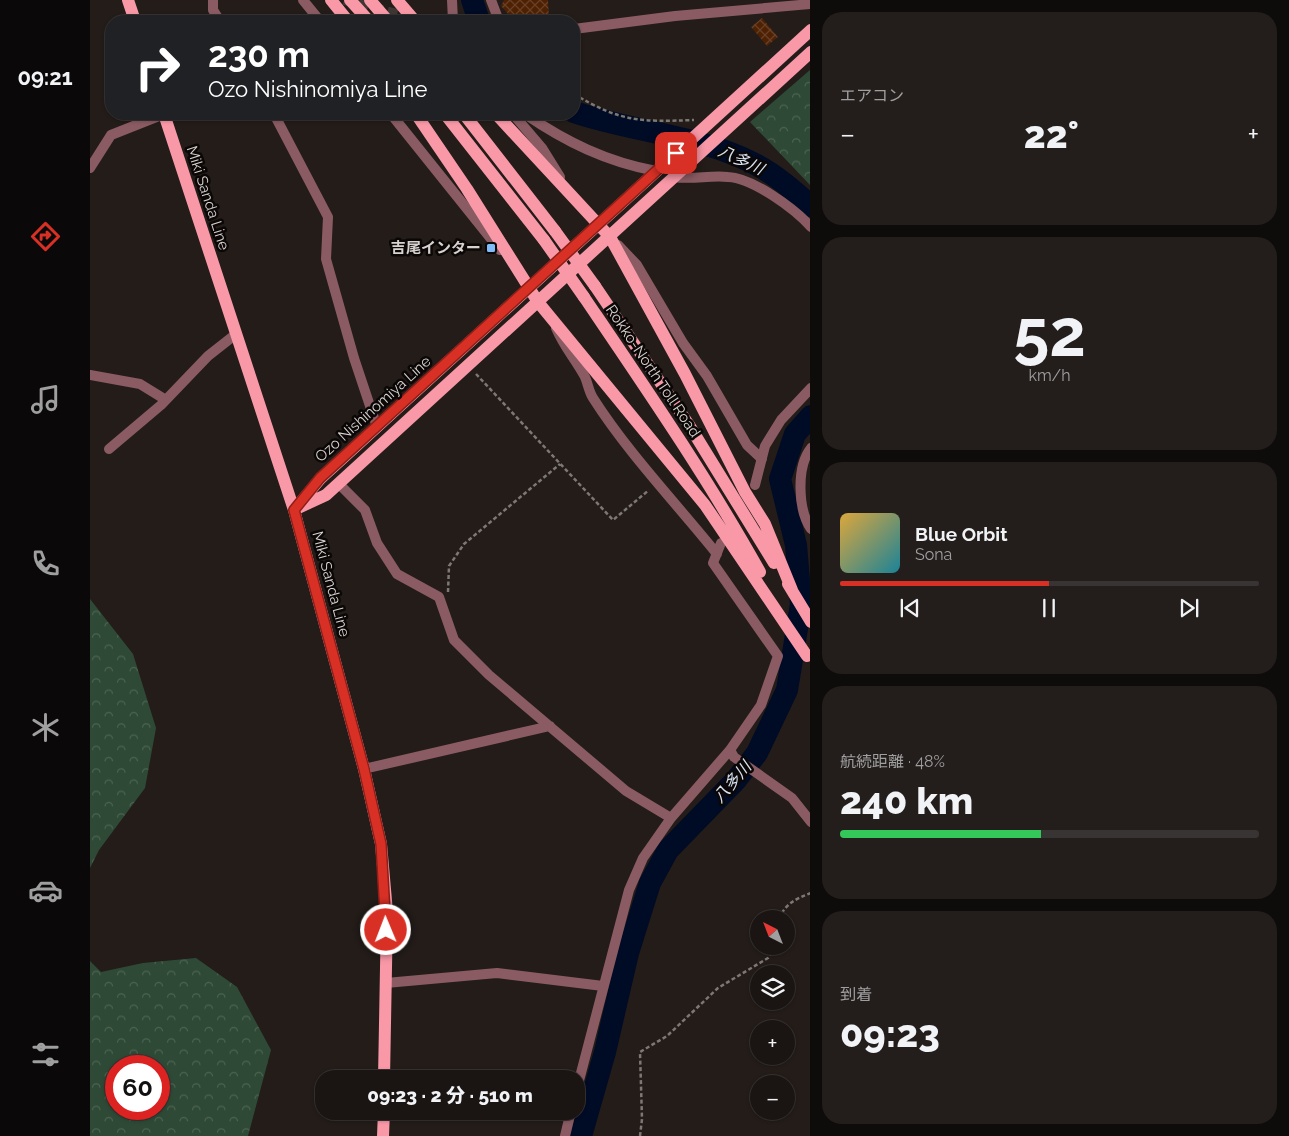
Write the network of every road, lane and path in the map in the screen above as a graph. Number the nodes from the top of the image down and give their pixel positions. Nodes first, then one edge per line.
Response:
1 (128, 0) edge
2 (213, 0) edge
3 (303, 0) edge
4 (331, 0) edge
5 (350, 0) edge
6 (370, 0) edge
7 (397, 0) edge
8 (452, 0) edge
9 (491, 0) edge
10 (810, 4) edge
11 (133, 15) edge
12 (216, 15) edge
13 (315, 15) edge
14 (343, 15) edge
15 (363, 15) edge
16 (383, 15) edge
17 (410, 15) edge
18 (453, 15) edge
19 (497, 15) edge
20 (580, 28) edge
21 (810, 30) edge
22 (810, 52) edge
23 (580, 98) edge
24 (149, 120) edge
25 (166, 120) edge
26 (277, 120) edge
27 (396, 120) edge
28 (420, 120) edge
29 (450, 120) edge
30 (469, 120) edge
31 (502, 120) edge
32 (518, 120) edge
33 (535, 120) edge
34 (707, 124) junction
35 (90, 168) edge
36 (659, 168) junction
37 (674, 177) junction
38 (568, 190) junction
39 (599, 224) junction
40 (810, 227) edge
41 (610, 237) junction
42 (514, 266) junction
43 (528, 288) junction
44 (538, 302) junction
45 (555, 326) junction
46 (236, 334) junction
47 (468, 366) junction
48 (90, 374) edge
49 (809, 392) edge
50 (166, 400) junction
51 (377, 427) junction
52 (810, 448) edge
53 (109, 449) dead end
54 (762, 459) junction
55 (560, 464) junction
56 (657, 483) junction
57 (338, 484) junction
58 (754, 485) dead end
59 (294, 510) junction
60 (810, 529) edge
61 (721, 543) dead end
62 (717, 554) junction
63 (792, 590) junction
64 (439, 597) junction
65 (810, 622) edge
66 (809, 658) edge
67 (550, 726) junction
68 (732, 754) junction
69 (364, 769) junction
70 (671, 818) junction
71 (810, 822) edge
72 (810, 893) edge
73 (783, 910) edge
74 (770, 955) edge
75 (386, 983) junction
76 (603, 986) junction
77 (384, 1070) edge
78 (582, 1070) edge
79 (384, 1120) edge
80 (568, 1120) edge
81 (383, 1136) edge
82 (564, 1136) edge
83 (640, 1136) edge

1 - 11 main road
2 - 12 street
3 - 13 street
4 - 14 main road
5 - 15 main road
6 - 16 main road
7 - 17 main road
8 - 18 street
9 - 19 street
10 - 20 street
21 - 34 main road, Ozo Nishinomiya Line
22 - 37 main road
23 - 34 path
24 - 35 street
25 - 46 main road, Miki Sanda Line
26 - 51 street
27 - 42 street
28 - 42 main road
29 - 66 main road, Rokko-North Toll Road, bridge
30 - 63 main road, Rokko-North Toll Road, bridge
31 - 38 main road
32 - 38 street
33 - 36 street
34 - 36 main road, Ozo Nishinomiya Line
36 - 39 main road, Ozo Nishinomiya Line
37 - 40 street
37 - 41 main road
38 - 39 main road
39 - 41 main road
39 - 43 main road, Ozo Nishinomiya Line
41 - 44 main road
41 - 54 street
41 - 63 main road
42 - 43 main road
43 - 44 main road
43 - 51 main road, Ozo Nishinomiya Line
44 - 45 main road
44 - 47 main road
45 - 56 street
45 - 66 main road
46 - 50 street
46 - 59 main road, Miki Sanda Line
47 - 55 path
47 - 57 main road
48 - 50 street
49 - 54 street
50 - 53 street
51 - 59 main road, Ozo Nishinomiya Line
52 - 60 street
54 - 58 street
55 - 56 path
55 - 64 path
56 - 62 street
57 - 59 main road
57 - 64 street
59 - 69 main road, Miki Sanda Line
61 - 62 street
62 - 68 street
63 - 65 main road, Rokko-North Toll Road
64 - 67 street
67 - 69 street
67 - 70 street
68 - 70 street
68 - 71 street
69 - 75 main road, Miki Sanda Line
70 - 76 street
72 - 73 path
74 - 83 path
75 - 76 street
75 - 77 main road, Miki Sanda Line
76 - 78 street
79 - 81 main road
80 - 82 street

